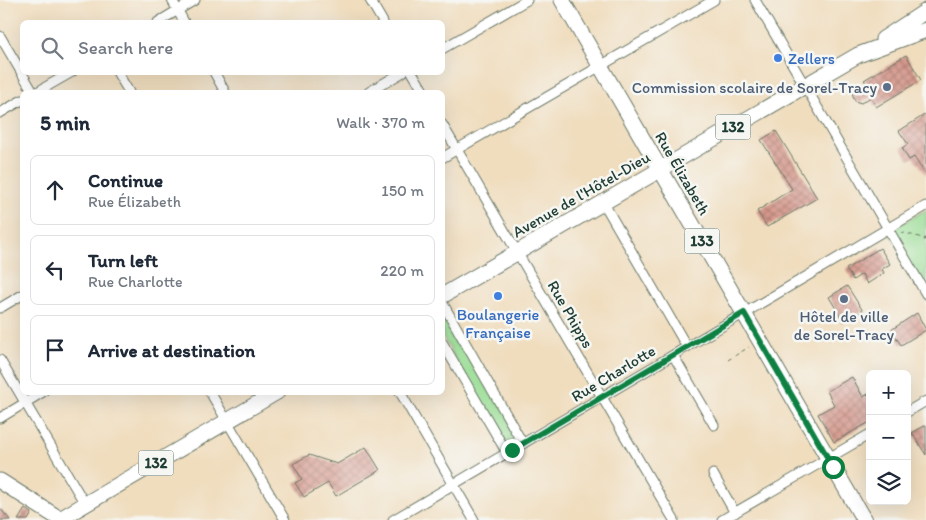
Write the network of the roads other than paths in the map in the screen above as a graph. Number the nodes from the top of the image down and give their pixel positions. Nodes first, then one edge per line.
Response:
1 (172, 0) edge
2 (195, 0) edge
3 (370, 0) edge
4 (527, 0) edge
5 (562, 0) edge
6 (714, 0) edge
7 (756, 0) edge
8 (177, 11) junction
9 (926, 11) edge
10 (161, 20) edge
11 (183, 20) edge
12 (382, 20) edge
13 (926, 30) edge
14 (0, 36) edge
15 (445, 47) edge
16 (872, 50) junction
17 (600, 66) junction
18 (20, 68) edge
19 (24, 75) edge
20 (66, 75) edge
21 (119, 75) edge
22 (216, 75) edge
23 (398, 75) edge
24 (414, 75) edge
25 (806, 85) junction
26 (34, 90) edge
27 (39, 90) edge
28 (128, 90) edge
29 (224, 90) edge
30 (372, 90) edge
31 (423, 90) edge
32 (20, 101) edge
33 (0, 113) edge
34 (445, 129) edge
35 (458, 149) junction
36 (445, 156) edge
37 (660, 169) junction
38 (603, 202) junction
39 (926, 206) edge
40 (888, 229) junction
41 (518, 252) junction
42 (445, 294) edge
43 (926, 294) edge
44 (20, 296) edge
45 (445, 307) edge
46 (0, 308) edge
47 (744, 313) junction
48 (445, 347) edge
49 (687, 347) junction
50 (673, 355) junction
51 (0, 360) edge
52 (20, 393) edge
53 (21, 395) edge
54 (38, 395) edge
55 (212, 395) edge
56 (272, 395) edge
57 (402, 395) edge
58 (602, 397) junction
59 (926, 401) edge
60 (26, 403) junction
61 (911, 410) edge
62 (0, 418) edge
63 (227, 422) junction
64 (714, 425) dead end
65 (866, 436) edge
66 (523, 444) junction
67 (508, 453) junction
68 (828, 458) junction
69 (713, 474) dead end
70 (0, 481) edge
71 (453, 484) junction
72 (85, 504) junction
73 (734, 513) junction
74 (60, 519) edge
75 (285, 520) edge
76 (393, 520) edge
77 (474, 520) edge
78 (674, 520) edge
79 (722, 520) edge
80 (864, 520) edge

1 - 8 street
2 - 8 street
3 - 12 street
4 - 15 street
5 - 17 main road, Rue Élizabeth / 133
6 - 17 street
7 - 25 street
8 - 10 street
8 - 11 street
9 - 16 main road
13 - 16 main road, Avenue de l'Hôtel-Dieu / 132
14 - 18 street
16 - 25 main road, Avenue de l'Hôtel-Dieu / 132
17 - 35 street
17 - 37 main road, Rue Élizabeth / 133
19 - 26 street
20 - 27 street
21 - 28 street
22 - 29 street
23 - 30 street
24 - 31 street
25 - 37 main road, Avenue de l'Hôtel-Dieu / 132
25 - 40 street
32 - 33 street
34 - 35 street, Rue Phipps
35 - 36 street
35 - 41 street, Rue Phipps
37 - 38 main road, Avenue de l'Hôtel-Dieu / 132
37 - 47 main road, Rue Élizabeth / 133
38 - 41 main road, Avenue de l'Hôtel-Dieu / 132
38 - 49 street
39 - 40 street, Rue Charlotte
40 - 43 street
40 - 47 street, Rue Charlotte
41 - 42 main road, Avenue de l'Hôtel-Dieu / 132
41 - 58 street, Rue Phipps
44 - 46 street
45 - 66 street
47 - 49 street, Rue Charlotte
47 - 68 main road, Rue Élizabeth / 133
48 - 67 street
49 - 50 street, Rue Charlotte
50 - 58 street, Rue Charlotte
50 - 64 street
51 - 52 street
53 - 60 street
54 - 60 street
55 - 63 street
56 - 63 main road, 132
57 - 71 street
58 - 66 street, Rue Charlotte
58 - 78 street, Rue Phipps
59 - 61 street
60 - 62 street
60 - 72 street
63 - 72 main road, 132
63 - 75 street
65 - 68 street
66 - 67 street, Rue Charlotte
67 - 71 street, Rue Charlotte
68 - 73 street
68 - 80 main road, Rue Élizabeth / 133
69 - 73 street
70 - 74 main road, 132
71 - 76 street, Rue Charlotte
71 - 77 street
72 - 74 main road, 132
73 - 79 street

